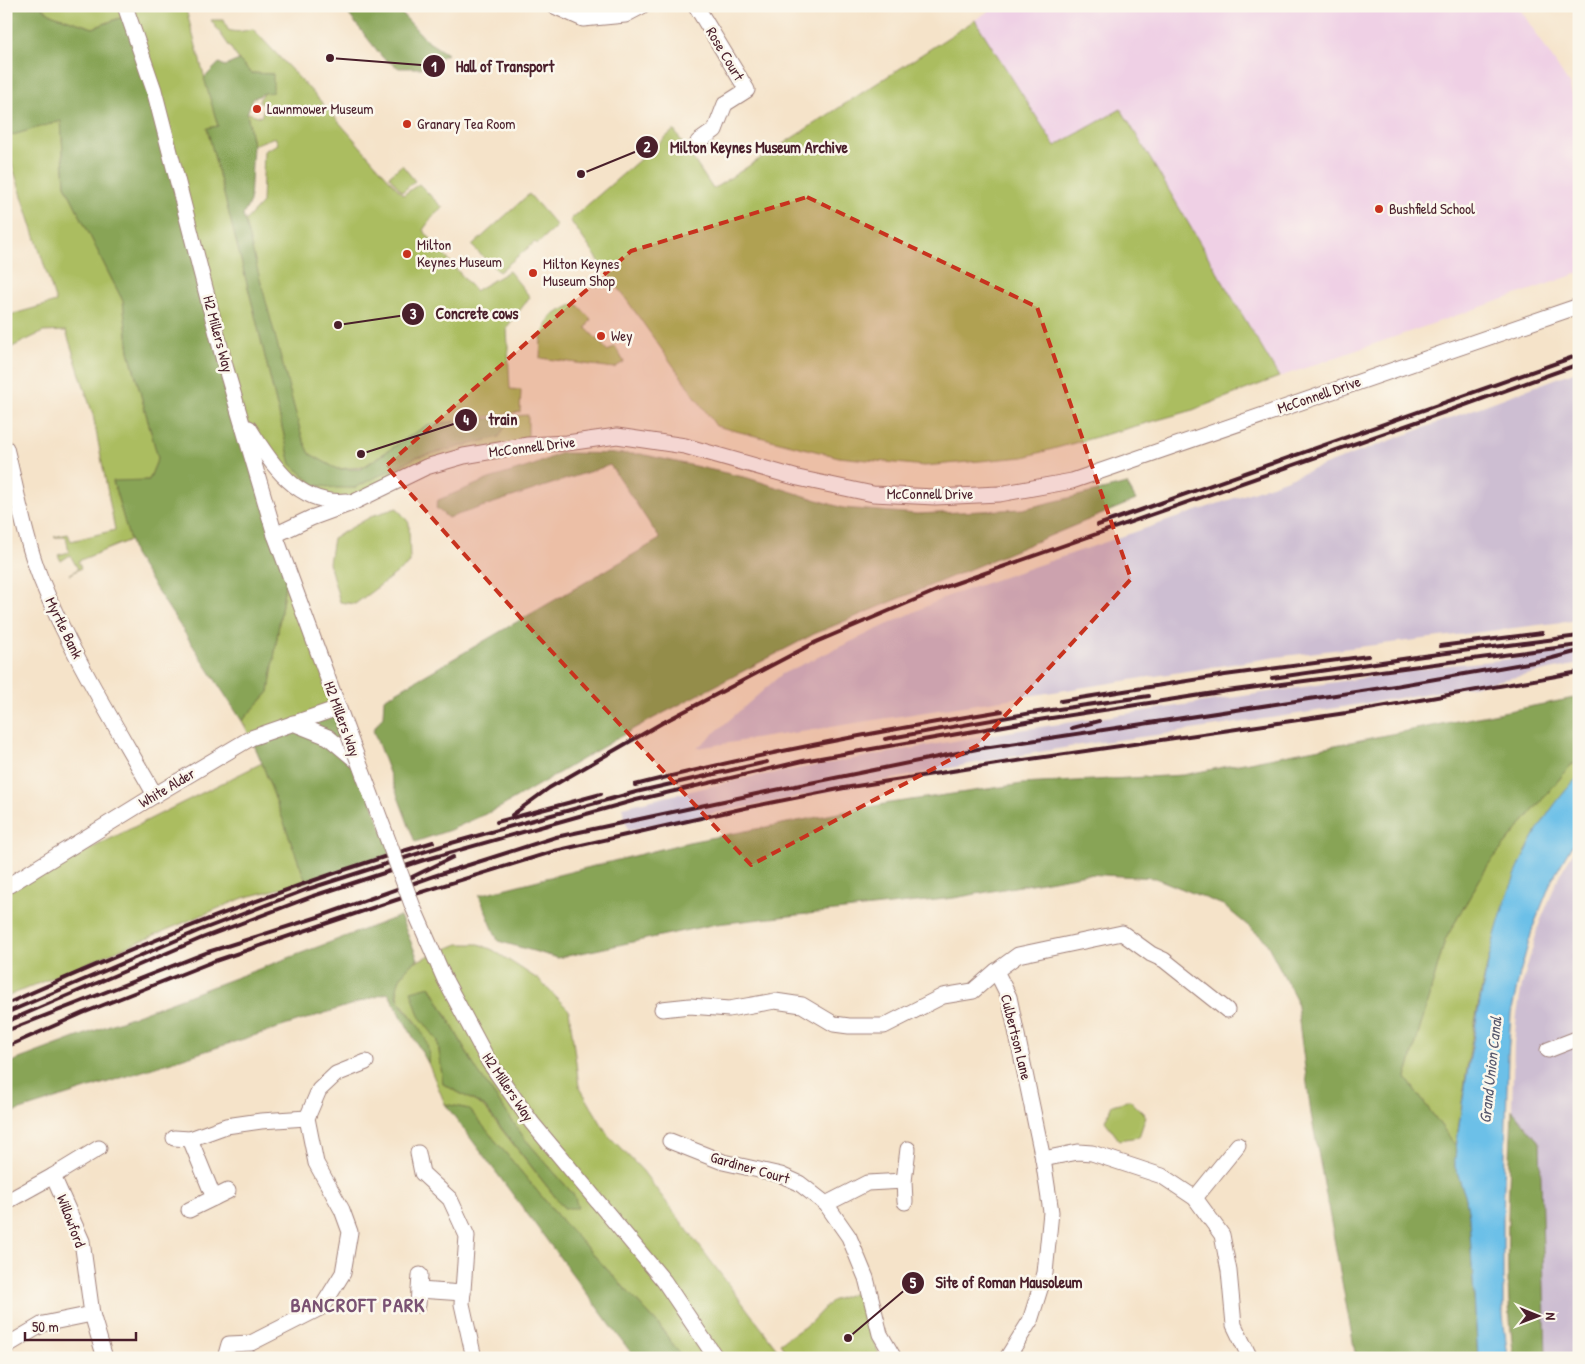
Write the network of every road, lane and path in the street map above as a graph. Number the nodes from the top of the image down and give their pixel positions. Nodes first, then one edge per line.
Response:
1 (125, 6) edge
2 (554, 6) edge
3 (642, 6) edge
4 (696, 6) edge
5 (698, 142) dead end
6 (1579, 306) edge
7 (239, 412) junction
8 (6, 448) edge
9 (358, 500) junction
10 (275, 535) junction
11 (338, 708) junction
12 (293, 723) junction
13 (358, 762) junction
14 (155, 795) junction
15 (6, 887) edge
16 (996, 971) junction
17 (662, 1009) dead end
18 (1227, 1010) dead end
19 (1579, 1038) edge
20 (1548, 1050) dead end
21 (366, 1062) dead end
22 (307, 1118) junction
23 (174, 1138) dead end
24 (190, 1140) junction
25 (670, 1141) dead end
26 (1238, 1145) dead end
27 (99, 1148) dead end
28 (908, 1149) dead end
29 (418, 1153) dead end
30 (1044, 1159) junction
31 (53, 1176) junction
32 (904, 1181) junction
33 (1195, 1198) junction
34 (9, 1200) edge
35 (905, 1202) dead end
36 (826, 1204) junction
37 (189, 1210) dead end
38 (419, 1290) dead end
39 (463, 1294) junction
40 (92, 1314) junction
41 (6, 1346) edge
42 (105, 1358) edge
43 (225, 1358) edge
44 (474, 1358) edge
45 (716, 1358) edge
46 (894, 1358) edge
47 (1006, 1358) edge
48 (1250, 1358) edge

1 - 7 street, H2 Millers Way
2 - 3 street
4 - 5 street, Rose Court
6 - 9 street, McConnell Drive
7 - 9 street
7 - 10 street, H2 Millers Way
8 - 14 street, Myrtle Bank
9 - 10 street, McConnell Drive
10 - 11 street, H2 Millers Way
11 - 12 street, White Alder
11 - 13 street, H2 Millers Way, bridge
12 - 13 street
12 - 14 street, White Alder
13 - 45 street, H2 Millers Way, bridge
14 - 15 street, White Alder
16 - 17 street
16 - 18 street
16 - 30 street, Culbertson Lane
19 - 20 street
21 - 22 street
22 - 24 street
22 - 43 street
23 - 24 street
24 - 37 street
25 - 36 street, Gardiner Court
26 - 33 street
27 - 31 street
28 - 32 street
29 - 39 street
30 - 33 street
30 - 47 street, Culbertson Lane
31 - 34 street, Willowford
31 - 40 street, Willowford
32 - 35 street
32 - 36 street
33 - 48 street
36 - 46 street, Gardiner Court
38 - 39 street
39 - 44 street
40 - 41 street
40 - 42 street, Willowford

